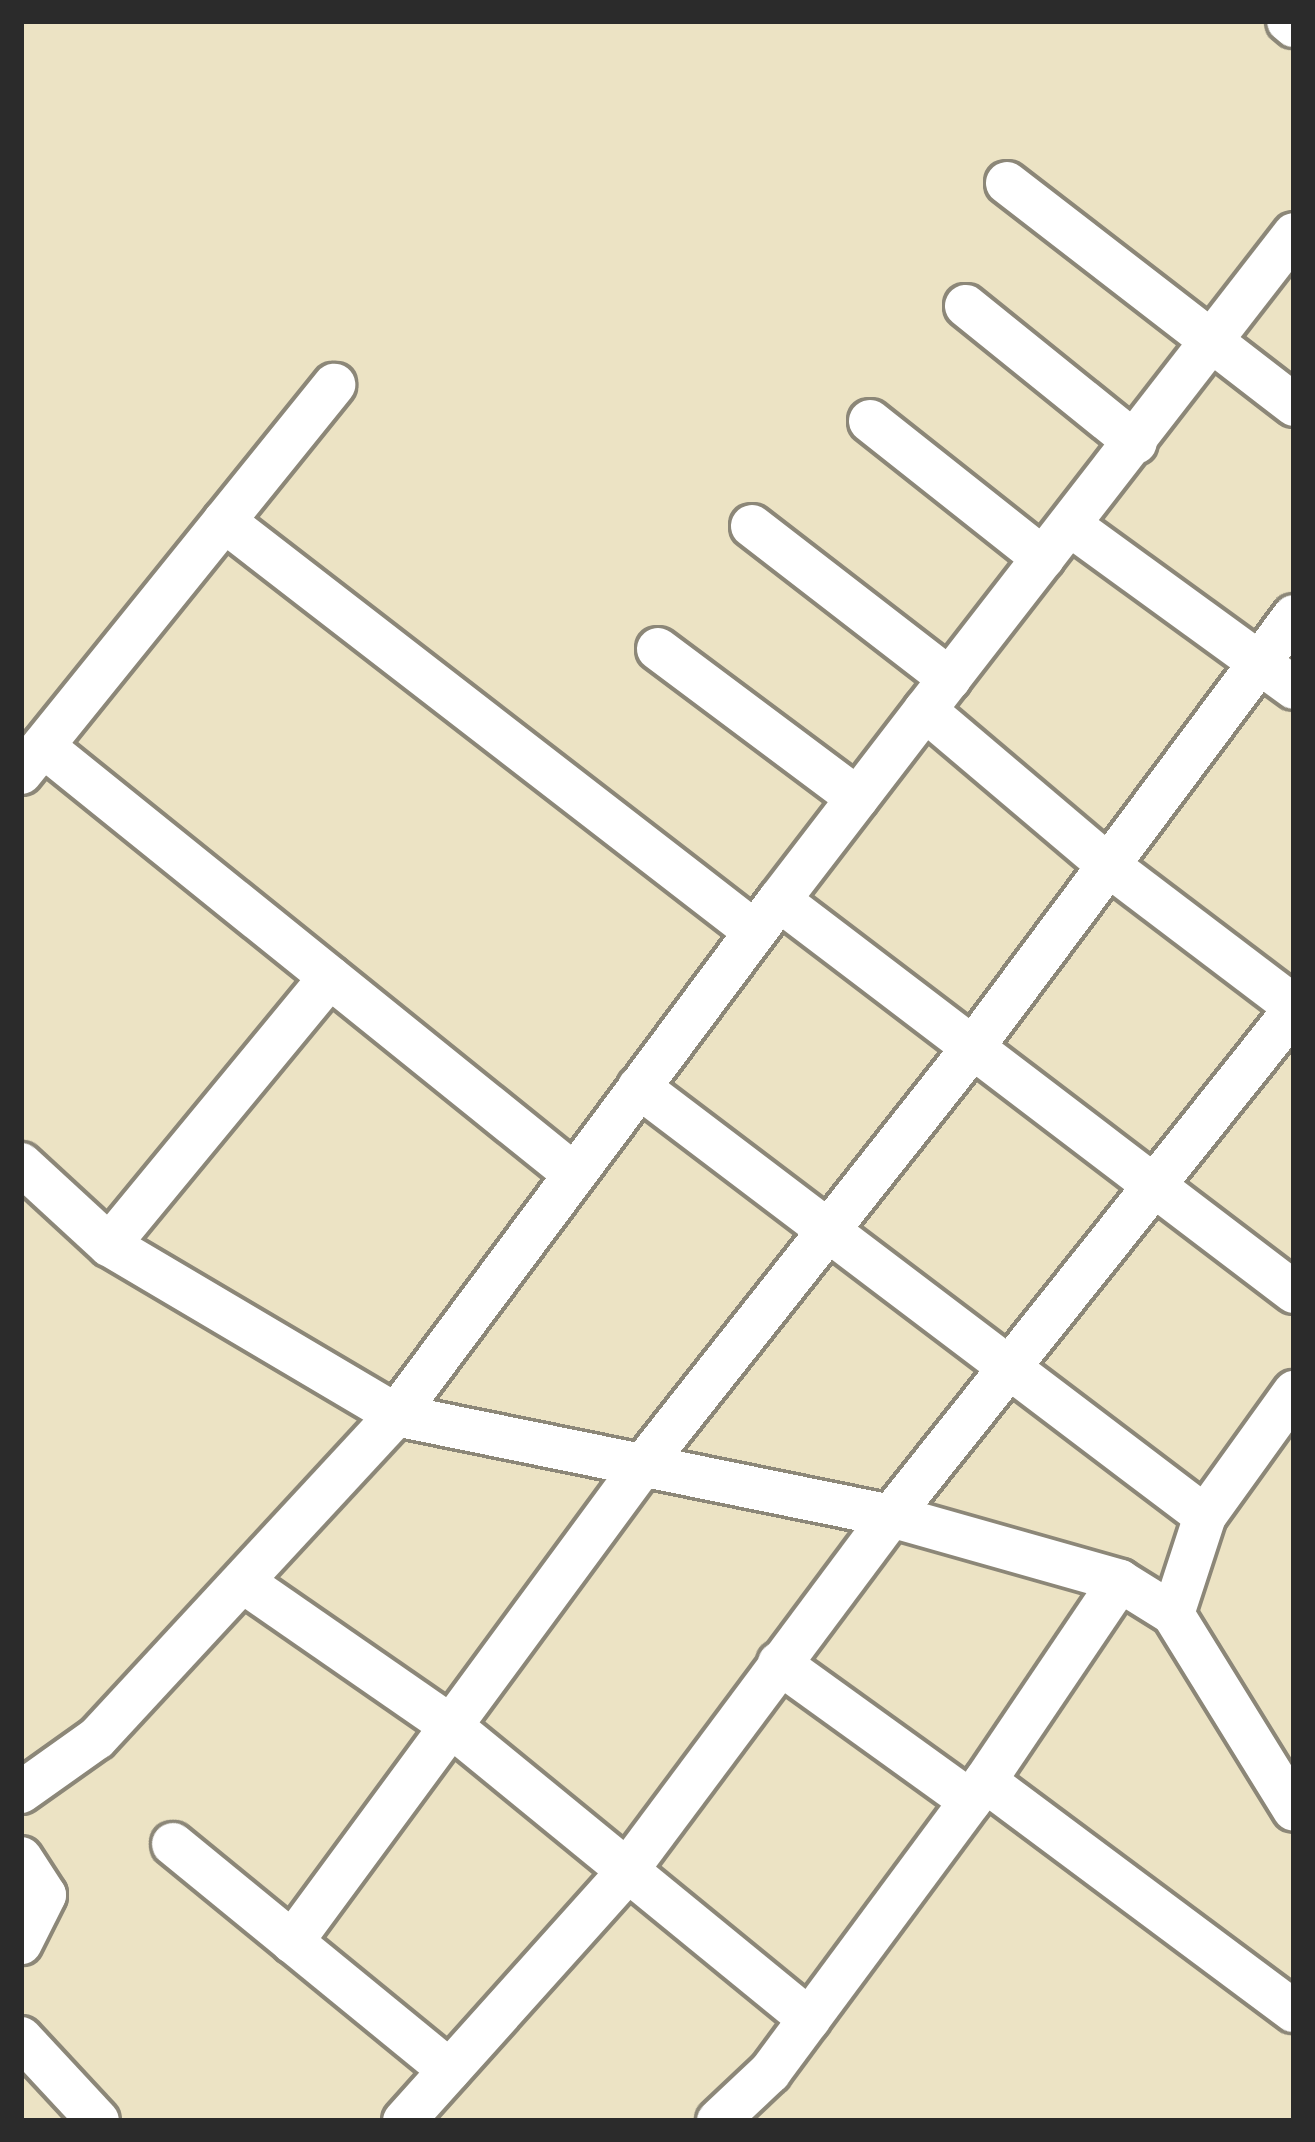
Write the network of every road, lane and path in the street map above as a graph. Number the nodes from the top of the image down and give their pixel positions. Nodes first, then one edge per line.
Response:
1 (1007, 183) dead end
2 (1294, 234) edge
3 (966, 306) dead end
4 (1213, 344) junction
5 (334, 385) dead end
6 (1294, 405) edge
7 (870, 421) dead end
8 (1136, 443) junction
9 (224, 520) junction
10 (1070, 525) junction
11 (752, 526) dead end
12 (1043, 558) junction
13 (1294, 616) edge
14 (658, 649) dead end
15 (1259, 660) junction
16 (1294, 688) edge
17 (937, 694) junction
18 (32, 760) edge
19 (857, 798) junction
20 (1105, 862) junction
21 (766, 915) junction
22 (330, 977) junction
23 (1294, 1008) edge
24 (974, 1046) junction
25 (639, 1087) junction
26 (21, 1164) edge
27 (574, 1174) junction
28 (1153, 1187) junction
29 (826, 1231) junction
30 (109, 1245) junction
31 (1294, 1292) edge
32 (1008, 1370) junction
33 (1294, 1392) edge
34 (396, 1415) junction
35 (640, 1469) junction
36 (891, 1516) junction
37 (1205, 1516) junction
38 (1120, 1581) junction
39 (243, 1582) junction
40 (1173, 1614) junction
41 (779, 1663) junction
42 (451, 1726) junction
43 (978, 1791) junction
44 (21, 1792) edge
45 (1293, 1804) edge
46 (173, 1844) dead end
47 (21, 1858) edge
48 (630, 1865) junction
49 (292, 1942) junction
50 (21, 1943) edge
51 (1294, 2011) edge
52 (809, 2019) junction
53 (21, 2038) edge
54 (449, 2070) junction
55 (98, 2121) edge
56 (404, 2121) edge
57 (718, 2121) edge

1 - 4 street
2 - 4 street
3 - 8 street
4 - 6 street
4 - 8 street
5 - 9 street
7 - 12 street
8 - 10 street
9 - 18 street
9 - 21 street
10 - 12 street
10 - 15 street
11 - 17 street
12 - 17 street
13 - 15 street
14 - 19 street
15 - 16 street
15 - 20 street
17 - 19 street
17 - 20 street
18 - 22 street
19 - 21 street
20 - 23 street
20 - 24 street
21 - 24 street
21 - 25 street
22 - 27 street
22 - 30 street
23 - 28 street
24 - 28 street
24 - 29 street
25 - 27 street
25 - 29 street
26 - 30 street
27 - 34 street
28 - 31 street
28 - 32 street
29 - 32 street
29 - 35 street
30 - 34 street
32 - 36 street
32 - 37 street
33 - 37 street
34 - 35 street
34 - 39 street
35 - 36 street
35 - 42 street
36 - 38 street
36 - 41 street
37 - 40 street
38 - 40 street
38 - 43 street
39 - 42 street
39 - 44 street
40 - 45 street
41 - 43 street
41 - 48 street
42 - 48 street
42 - 49 street
43 - 51 street
43 - 52 street
46 - 49 street
47 - 50 street
48 - 52 street
48 - 54 street
49 - 54 street
52 - 57 street
53 - 55 street
54 - 56 street

